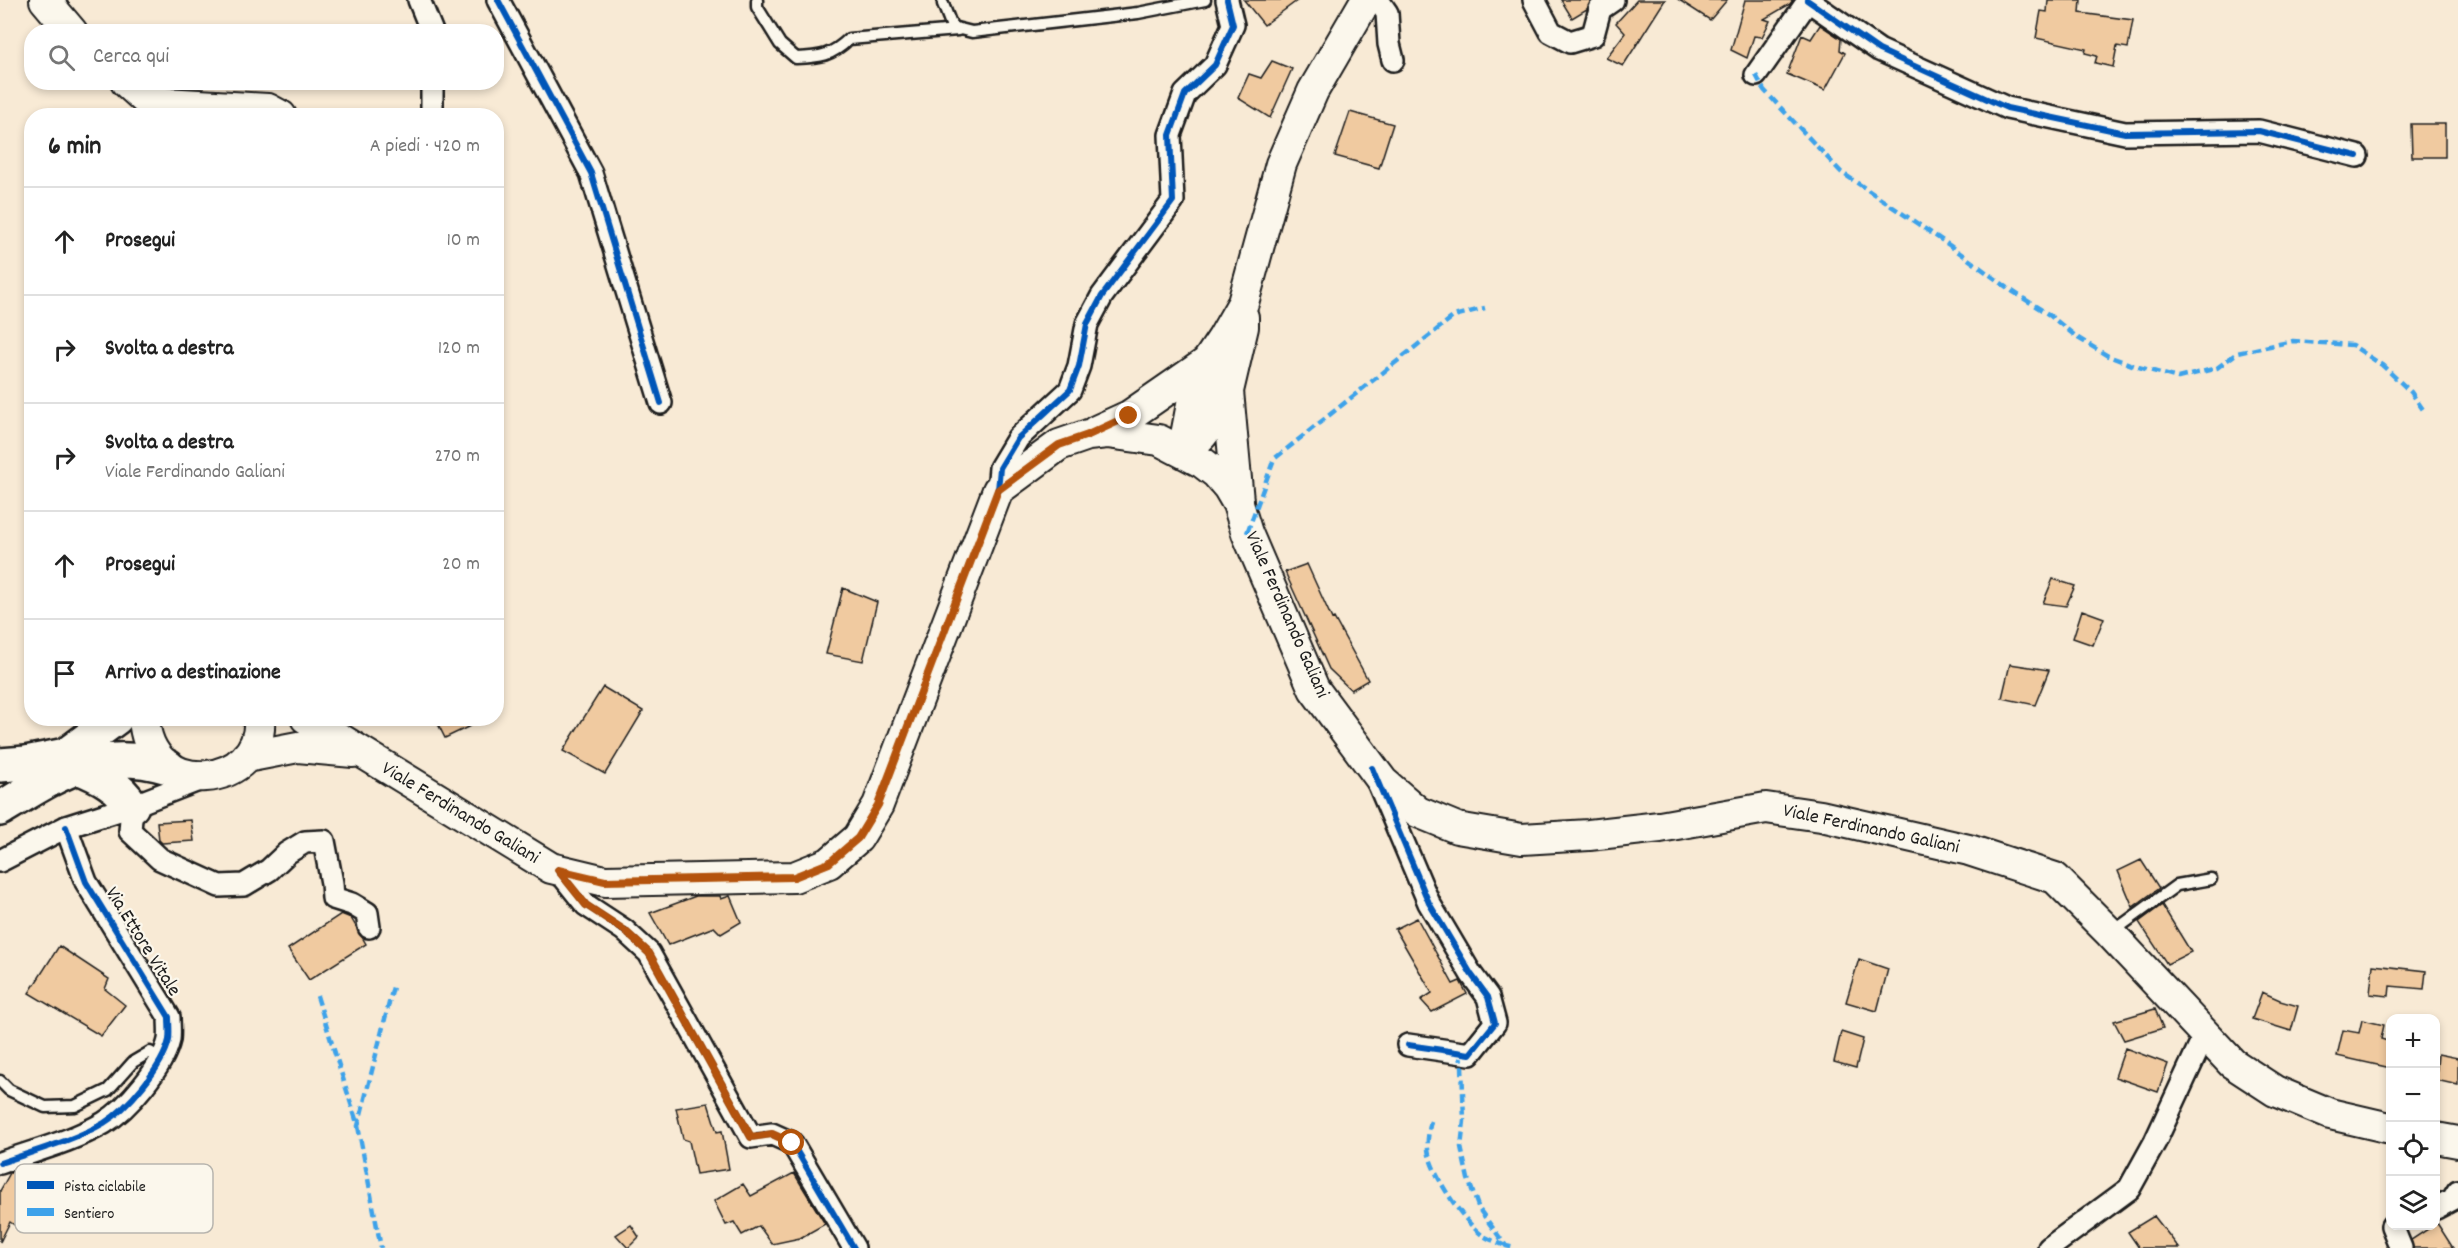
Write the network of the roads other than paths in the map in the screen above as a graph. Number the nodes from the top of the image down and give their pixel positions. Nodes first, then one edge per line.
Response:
1 (45, 0) edge
2 (419, 0) edge
3 (498, 0) edge
4 (757, 0) edge
5 (1203, 0) edge
6 (1227, 0) edge
7 (1366, 0) edge
8 (1378, 0) edge
9 (1534, 0) edge
10 (1613, 0) edge
11 (1808, 0) edge
12 (944, 4) dead end
13 (65, 24) edge
14 (429, 24) edge
15 (964, 30) junction
16 (1393, 60) dead end
17 (1756, 75) dead end
18 (135, 90) edge
19 (432, 90) edge
20 (251, 108) edge
21 (432, 108) edge
22 (2357, 156) dead end
23 (1243, 303) junction
24 (1207, 362) junction
25 (1228, 392) junction
26 (661, 403) dead end
27 (1088, 435) junction
28 (1183, 451) junction
29 (998, 490) junction
30 (1238, 504) junction
31 (108, 726) edge
32 (144, 726) edge
33 (258, 726) edge
34 (319, 726) edge
35 (361, 753) junction
36 (246, 757) junction
37 (0, 765) edge
38 (64, 767) junction
39 (168, 767) junction
40 (1372, 768) junction
41 (205, 777) junction
42 (132, 806) junction
43 (0, 809) edge
44 (66, 827) junction
45 (0, 861) edge
46 (558, 870) junction
47 (2211, 879) dead end
48 (369, 927) dead end
49 (2110, 933) junction
50 (2205, 1034) junction
51 (1408, 1045) dead end
52 (161, 1059) junction
53 (0, 1081) edge
54 (2386, 1127) edge
55 (2440, 1139) edge
56 (2458, 1142) edge
57 (0, 1163) edge
58 (2458, 1191) edge
59 (2440, 1206) edge
60 (2394, 1230) edge
61 (854, 1248) edge
62 (2049, 1248) edge
63 (2401, 1248) edge

1 - 13 main road
2 - 14 street
3 - 26 street
4 - 15 lane
5 - 15 lane
6 - 29 street
7 - 23 main road
8 - 16 street
9 - 10 street
11 - 17 street
11 - 22 street
12 - 15 lane
18 - 20 main road
19 - 21 street
23 - 24 main road
23 - 25 main road
24 - 27 main road
24 - 28 main road
25 - 28 main road
25 - 30 main road
27 - 28 main road, Viale Ferdinando Galiani
27 - 29 main road, Viale Ferdinando Galiani
28 - 30 main road, Viale Ferdinando Galiani
29 - 46 main road, Viale Ferdinando Galiani
30 - 40 main road, Viale Ferdinando Galiani
31 - 38 highway
32 - 39 main road
33 - 36 main road
34 - 35 main road, Viale Ferdinando Galiani
35 - 36 main road
35 - 46 main road, Viale Ferdinando Galiani
36 - 41 main road
37 - 38 highway
38 - 39 highway
38 - 42 highway
38 - 43 highway
39 - 41 main road
40 - 49 main road, Viale Ferdinando Galiani
40 - 51 street
41 - 42 street
42 - 44 street
42 - 48 street
44 - 45 street
44 - 52 street, Via Ettore Vitale
46 - 61 street
47 - 49 lane
49 - 50 main road, Viale Ferdinando Galiani
50 - 54 main road, Viale Ferdinando Galiani
50 - 62 street
52 - 53 lane
52 - 57 street, Via Ettore Vitale
55 - 56 main road
58 - 59 street
60 - 63 street

